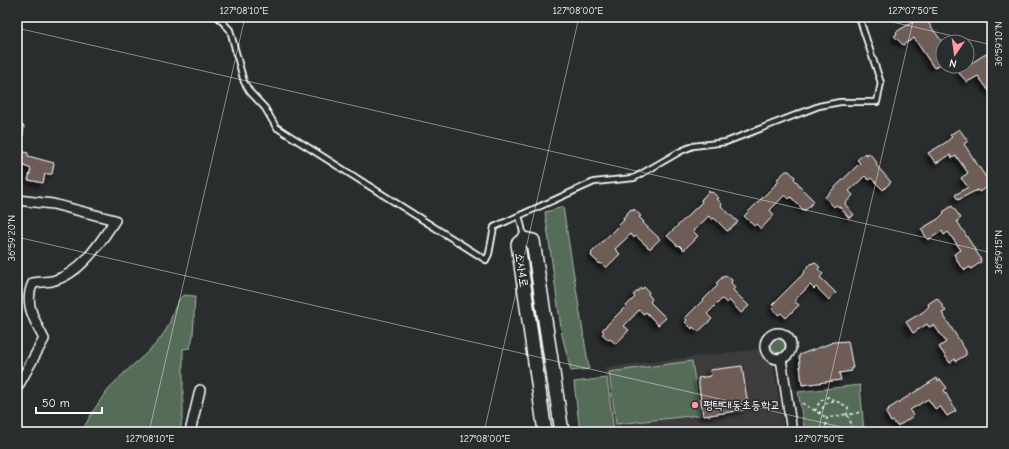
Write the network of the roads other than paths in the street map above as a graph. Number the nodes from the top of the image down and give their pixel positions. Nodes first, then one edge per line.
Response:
1 (218, 17) edge
2 (859, 17) edge
3 (17, 200) edge
4 (520, 218) dead end
5 (524, 239) junction
6 (781, 358) dead end
7 (17, 388) edge
8 (200, 390) dead end
9 (190, 432) edge
10 (545, 432) edge
11 (562, 432) edge
12 (792, 432) edge

1 - 2 lane
3 - 7 street
4 - 5 lane
5 - 10 main road, 소사4로
5 - 11 main road, 소사4로
6 - 12 street
8 - 9 street

